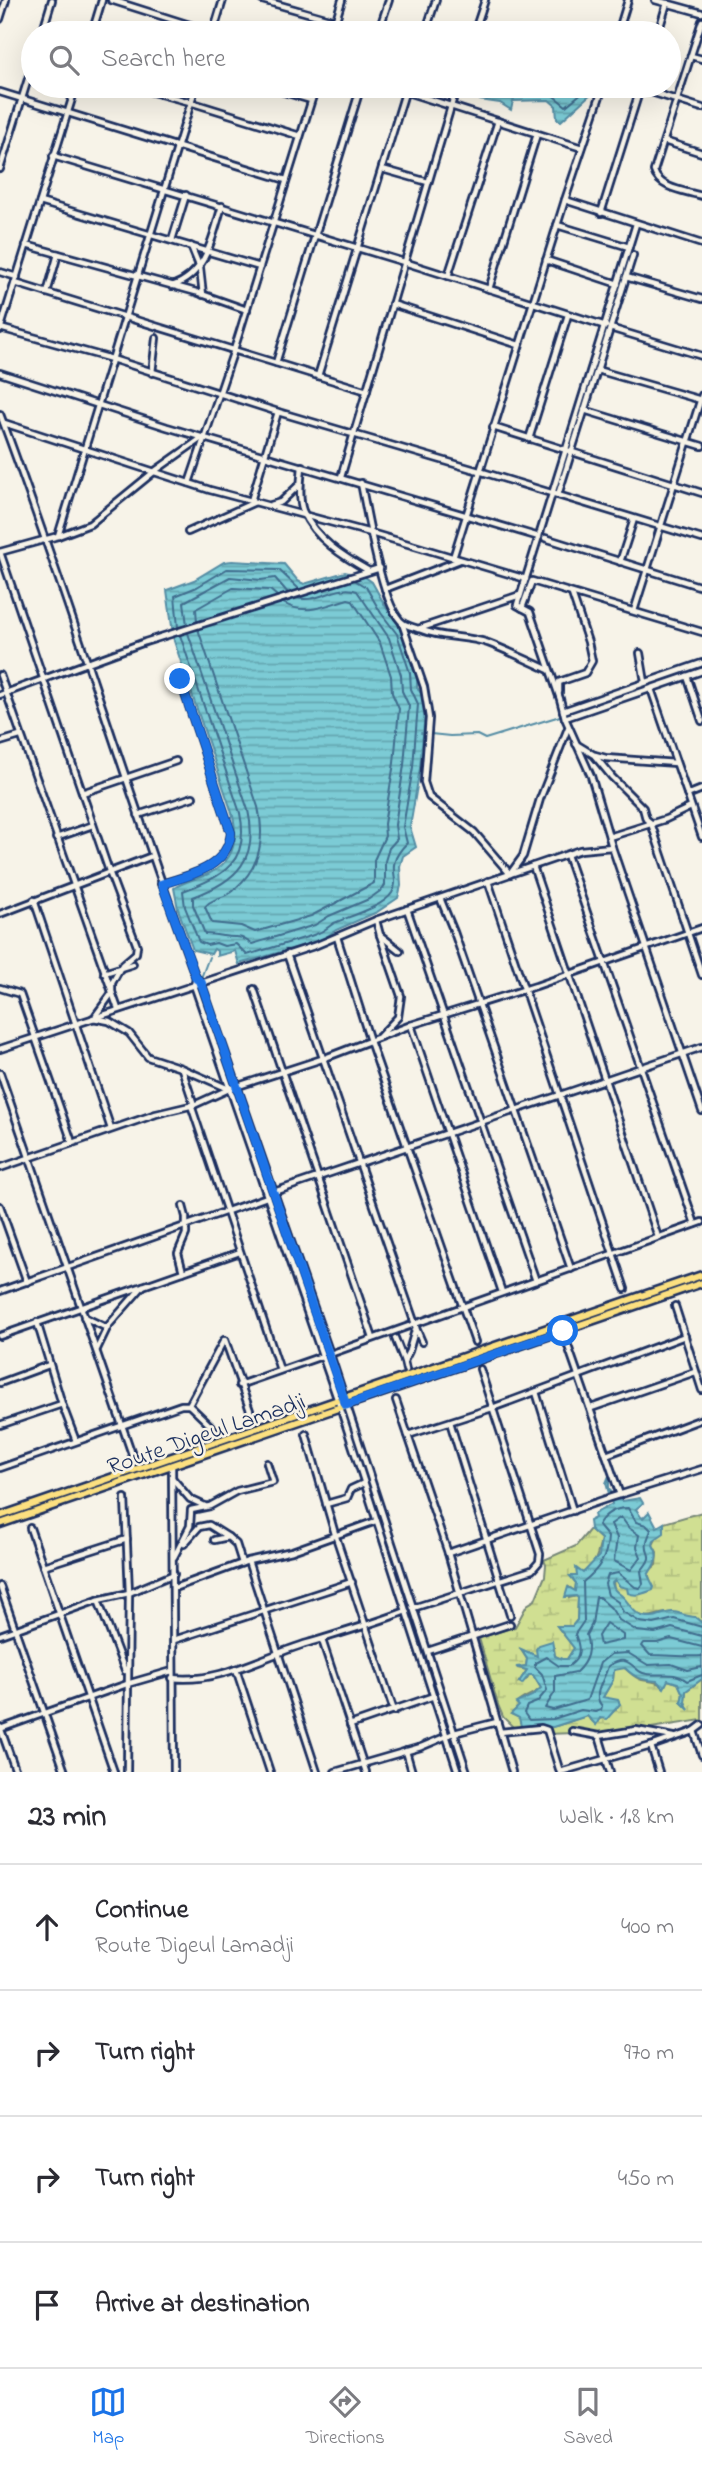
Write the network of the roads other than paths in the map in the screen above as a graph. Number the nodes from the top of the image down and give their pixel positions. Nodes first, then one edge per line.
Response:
1 (6, 0) edge
2 (52, 0) edge
3 (102, 0) edge
4 (111, 0) edge
5 (223, 0) edge
6 (262, 0) edge
7 (342, 0) edge
8 (388, 0) edge
9 (436, 0) edge
10 (485, 0) edge
11 (628, 0) edge
12 (655, 0) edge
13 (667, 4) junction
14 (702, 13) edge
15 (0, 19) edge
16 (46, 21) edge
17 (96, 21) edge
18 (177, 21) edge
19 (217, 21) edge
20 (336, 21) joint
21 (382, 21) edge
22 (429, 21) edge
23 (478, 21) edge
24 (622, 21) edge
25 (662, 21) edge
26 (702, 21) edge
27 (691, 56) junction
28 (702, 60) edge
29 (681, 90) edge
30 (0, 92) edge
31 (72, 98) edge
32 (175, 98) edge
33 (192, 98) edge
34 (305, 98) edge
35 (357, 98) edge
36 (403, 98) edge
37 (430, 98) edge
38 (453, 98) edge
39 (599, 98) edge
40 (638, 98) edge
41 (672, 98) edge
42 (22, 100) junction
43 (312, 100) joint
44 (678, 100) junction
45 (190, 102) junction
46 (451, 106) junction
47 (702, 108) edge
48 (68, 113) junction
49 (498, 121) junction
50 (537, 134) junction
51 (300, 136) junction
52 (664, 141) junction
53 (177, 145) junction
54 (582, 148) junction
55 (702, 153) edge
56 (54, 156) junction
57 (0, 169) edge
58 (382, 169) junction
59 (286, 180) junction
60 (428, 182) junction
61 (164, 188) junction
62 (186, 195) junction
63 (702, 196) edge
64 (565, 200) junction
65 (40, 202) junction
66 (222, 206) junction
67 (601, 213) junction
68 (273, 222) junction
69 (636, 224) junction
70 (557, 225) junction
71 (150, 234) junction
72 (314, 235) junction
73 (172, 240) junction
74 (702, 244) edge
75 (26, 245) junction
76 (190, 245) junction
77 (629, 247) junction
78 (359, 248) junction
79 (208, 251) junction
80 (58, 254) junction
81 (633, 255) dead end
82 (546, 260) junction
83 (404, 262) junction
84 (260, 267) junction
85 (200, 268) junction
86 (0, 272) edge
87 (448, 276) junction
88 (626, 276) junction
89 (17, 277) junction
90 (137, 277) junction
91 (15, 283) junction
92 (618, 284) junction
93 (172, 286) junction
94 (489, 289) junction
95 (47, 293) junction
96 (203, 295) junction
97 (702, 299) edge
98 (392, 304) junction
99 (533, 304) junction
100 (247, 310) junction
101 (568, 315) junction
102 (125, 317) junction
103 (608, 327) junction
104 (0, 329) edge
105 (156, 338) dead end
106 (520, 345) junction
107 (234, 351) junction
108 (702, 356) edge
109 (112, 359) junction
110 (276, 363) junction
111 (597, 370) junction
112 (0, 373) edge
113 (152, 373) junction
114 (318, 376) junction
115 (367, 391) junction
116 (219, 394) junction
117 (702, 398) edge
118 (98, 403) junction
119 (582, 410) junction
120 (278, 412) junction
121 (0, 414) edge
122 (3, 423) junction
123 (493, 428) junction
124 (354, 434) junction
125 (203, 437) junction
126 (529, 439) junction
127 (688, 441) junction
128 (702, 446) edge
129 (84, 449) junction
130 (568, 451) junction
131 (265, 455) junction
132 (302, 466) junction
133 (155, 471) junction
134 (480, 471) junction
135 (341, 477) junction
136 (189, 483) junction
137 (300, 483) junction
138 (361, 483) junction
139 (674, 484) junction
140 (702, 493) edge
141 (555, 494) junction
142 (253, 501) junction
143 (270, 506) junction
144 (467, 514) junction
145 (306, 515) junction
146 (634, 519) junction
147 (662, 527) junction
148 (188, 532) dead end
149 (371, 533) junction
150 (58, 536) junction
151 (542, 538) junction
152 (46, 539) junction
153 (702, 540) edge
154 (0, 552) edge
155 (453, 558) junction
156 (461, 560) junction
157 (620, 562) junction
158 (380, 568) junction
159 (648, 570) junction
160 (370, 571) junction
161 (526, 579) junction
162 (702, 587) edge
163 (385, 589) junction
164 (572, 593) junction
165 (516, 605) junction
166 (522, 608) junction
167 (634, 611) junction
168 (402, 623) junction
169 (418, 629) junction
170 (702, 632) edge
171 (640, 653) dead end
172 (702, 663) edge
173 (86, 664) junction
174 (549, 670) junction
175 (702, 671) edge
176 (0, 675) edge
177 (687, 676) junction
178 (180, 679) dead end
179 (45, 680) junction
180 (645, 682) junction
181 (651, 689) junction
182 (3, 694) edge
183 (559, 697) junction
184 (563, 711) junction
185 (565, 718) junction
186 (702, 721) edge
187 (568, 727) junction
188 (20, 736) junction
189 (0, 742) edge
190 (576, 744) junction
191 (594, 755) junction
192 (176, 761) dead end
193 (676, 763) junction
194 (125, 778) junction
195 (702, 789) edge
196 (82, 793) junction
197 (687, 795) junction
198 (193, 797) dead end
199 (691, 807) junction
200 (138, 815) junction
201 (652, 823) junction
202 (93, 825) junction
203 (609, 836) junction
204 (702, 837) edge
205 (56, 838) junction
206 (612, 847) junction
207 (567, 855) junction
208 (152, 856) junction
209 (533, 866) junction
210 (110, 874) junction
211 (510, 874) junction
212 (488, 881) junction
213 (162, 884) junction
214 (73, 887) junction
215 (440, 898) junction
216 (34, 900) junction
217 (407, 909) junction
218 (0, 914) edge
219 (376, 920) junction
220 (702, 928) edge
221 (688, 933) junction
222 (380, 935) junction
223 (337, 937) junction
224 (646, 948) junction
225 (400, 951) dead end
226 (287, 954) junction
227 (603, 962) junction
228 (133, 964) dead end
229 (121, 968) junction
230 (104, 973) junction
231 (569, 974) junction
232 (702, 975) edge
233 (196, 978) junction
234 (201, 982) junction
235 (194, 985) junction
236 (0, 988) edge
237 (254, 989) dead end
238 (523, 990) junction
239 (112, 993) junction
240 (479, 1003) junction
241 (118, 1009) junction
242 (443, 1014) junction
243 (93, 1017) junction
244 (76, 1023) junction
245 (411, 1025) junction
246 (36, 1037) junction
247 (378, 1038) junction
248 (370, 1041) junction
249 (702, 1047) edge
250 (0, 1049) edge
251 (683, 1054) junction
252 (325, 1058) junction
253 (640, 1068) junction
254 (181, 1069) junction
255 (283, 1072) junction
256 (0, 1073) edge
257 (605, 1080) junction
258 (234, 1088) junction
259 (560, 1096) junction
260 (193, 1105) junction
261 (515, 1111) junction
262 (702, 1111) edge
263 (481, 1121) junction
264 (111, 1129) junction
265 (447, 1132) junction
266 (72, 1142) junction
267 (407, 1146) junction
268 (28, 1157) junction
269 (361, 1163) junction
270 (0, 1168) edge
271 (319, 1175) junction
272 (274, 1192) junction
273 (267, 1197) junction
274 (0, 1206) edge
275 (183, 1206) dead end
276 (227, 1213) junction
277 (702, 1222) edge
278 (695, 1224) junction
279 (186, 1227) junction
280 (658, 1237) junction
281 (240, 1252) junction
282 (613, 1254) junction
283 (68, 1267) junction
284 (571, 1269) junction
285 (183, 1272) junction
286 (702, 1275) edge
287 (536, 1281) junction
288 (27, 1282) junction
289 (702, 1283) edge
290 (144, 1285) junction
291 (625, 1289) dead end
292 (0, 1292) edge
293 (502, 1292) junction
294 (462, 1306) junction
295 (675, 1306) dead end
296 (80, 1307) junction
297 (83, 1317) junction
298 (37, 1322) junction
299 (416, 1325) junction
300 (107, 1328) junction
301 (0, 1336) edge
302 (685, 1336) junction
303 (373, 1338) junction
304 (396, 1338) dead end
305 (422, 1342) dead end
306 (475, 1342) dead end
307 (567, 1343) dead end
308 (96, 1350) junction
309 (330, 1353) junction
310 (322, 1356) junction
311 (404, 1361) junction
312 (49, 1365) junction
313 (480, 1369) dead end
314 (280, 1370) junction
315 (406, 1370) dead end
316 (695, 1373) junction
317 (580, 1375) junction
318 (0, 1383) edge
319 (239, 1385) junction
320 (702, 1390) edge
321 (536, 1391) junction
322 (396, 1400) dead end
323 (342, 1403) junction
324 (62, 1404) junction
325 (189, 1405) junction
326 (492, 1408) junction
327 (591, 1408) junction
328 (253, 1419) dead end
329 (702, 1419) edge
330 (450, 1422) junction
331 (0, 1425) edge
332 (122, 1425) junction
333 (216, 1431) dead end
334 (306, 1434) dead end
335 (408, 1435) junction
336 (76, 1441) junction
337 (606, 1454) junction
338 (134, 1460) dead end
339 (267, 1463) dead end
340 (172, 1465) junction
341 (0, 1468) edge
342 (702, 1469) edge
343 (173, 1479) junction
344 (364, 1483) junction
345 (620, 1495) junction
346 (125, 1498) dead end
347 (326, 1504) junction
348 (206, 1507) junction
349 (573, 1511) junction
350 (0, 1516) edge
351 (376, 1521) junction
352 (0, 1524) edge
353 (532, 1525) junction
354 (30, 1528) dead end
355 (335, 1534) junction
356 (228, 1537) junction
357 (127, 1539) junction
358 (488, 1539) junction
359 (214, 1540) dead end
360 (182, 1547) junction
361 (448, 1553) junction
362 (174, 1558) junction
363 (245, 1562) junction
364 (43, 1566) junction
365 (174, 1574) junction
366 (501, 1580) junction
367 (352, 1582) junction
368 (0, 1586) edge
369 (174, 1588) junction
370 (129, 1593) junction
371 (460, 1595) junction
372 (98, 1600) junction
373 (413, 1608) junction
374 (264, 1610) junction
375 (406, 1611) junction
376 (60, 1615) junction
377 (510, 1615) dead end
378 (510, 1625) dead end
379 (366, 1626) junction
380 (16, 1630) junction
381 (0, 1636) edge
382 (474, 1636) junction
383 (174, 1640) junction
384 (321, 1640) junction
385 (428, 1651) junction
386 (279, 1654) junction
387 (236, 1669) junction
388 (172, 1671) junction
389 (127, 1675) junction
390 (172, 1678) junction
391 (127, 1684) junction
392 (434, 1696) junction
393 (88, 1699) junction
394 (394, 1711) junction
395 (44, 1713) junction
396 (497, 1722) junction
397 (350, 1725) junction
398 (702, 1725) edge
399 (0, 1728) edge
400 (572, 1731) dead end
401 (694, 1731) junction
402 (500, 1732) junction
403 (450, 1735) junction
404 (599, 1736) junction
405 (677, 1737) junction
406 (651, 1746) junction
407 (405, 1751) junction
408 (702, 1755) edge
409 (606, 1760) junction
410 (363, 1764) junction
411 (16, 1772) edge
412 (65, 1772) edge
413 (114, 1772) edge
414 (127, 1772) edge
415 (174, 1772) edge
416 (270, 1772) edge
417 (317, 1772) edge
418 (335, 1772) edge
419 (366, 1772) edge
420 (412, 1772) edge
421 (458, 1772) edge
422 (467, 1772) edge
423 (512, 1772) edge
424 (560, 1772) edge
425 (610, 1772) edge
426 (659, 1772) edge

1 - 15 street
2 - 16 street
3 - 17 street
4 - 18 street
5 - 19 street
6 - 20 street
7 - 20 street
8 - 21 street
9 - 22 street
10 - 23 street
11 - 24 street
12 - 13 street
13 - 14 street
13 - 25 street
26 - 27 street
27 - 28 street
27 - 29 street
30 - 42 street
31 - 48 street
32 - 45 street
33 - 45 street
34 - 43 street
35 - 72 street
36 - 58 street
37 - 46 street
38 - 46 street
39 - 54 street
40 - 67 street
41 - 44 street
42 - 48 street
42 - 57 street
43 - 51 street
44 - 47 street
44 - 52 street
45 - 51 street
45 - 53 street
46 - 49 street
46 - 60 street
48 - 53 street
48 - 56 street
49 - 50 street
49 - 87 street
50 - 54 street
50 - 94 street
51 - 59 street
52 - 55 street
52 - 63 street
53 - 59 street
53 - 61 street
54 - 64 street
56 - 61 street
56 - 65 street
58 - 60 street
58 - 78 street
59 - 68 street
60 - 83 street
61 - 62 street
61 - 71 street
62 - 66 street
62 - 73 street
64 - 67 street
64 - 70 street
65 - 71 street
65 - 75 street
66 - 68 street
66 - 79 street
67 - 69 street
68 - 72 street
68 - 84 street
69 - 74 street
69 - 77 street
70 - 77 street
70 - 82 street
71 - 73 street
71 - 90 street
72 - 78 street
72 - 110 street
73 - 76 street
75 - 80 street
75 - 89 street
76 - 79 street
76 - 85 street
77 - 92 street
78 - 83 street
78 - 114 street
79 - 84 street
79 - 85 street
80 - 90 street
80 - 95 street
81 - 88 street
82 - 92 street
82 - 99 street
83 - 87 street
83 - 98 street
84 - 100 street
85 - 93 street
85 - 96 street
86 - 89 street
87 - 94 street
88 - 97 street
88 - 103 street
89 - 91 street
90 - 93 street
90 - 102 street
91 - 95 street
91 - 104 street
92 - 103 street
93 - 96 street
94 - 99 street
95 - 102 street
96 - 100 street
98 - 106 street
98 - 115 street
99 - 101 street
99 - 106 street
100 - 107 street
101 - 103 street
101 - 126 street
102 - 107 street
102 - 109 street
103 - 108 street
103 - 111 street
103 - 119 street
104 - 109 street
105 - 113 street
106 - 123 street
107 - 110 street
107 - 116 street
109 - 113 street
109 - 118 street
110 - 114 street
111 - 117 street
111 - 119 street
112 - 118 street
113 - 116 street
114 - 115 street
115 - 124 street
116 - 120 street
116 - 125 street
117 - 127 street
118 - 125 street
118 - 129 street
119 - 127 street
119 - 130 street
120 - 124 street
120 - 131 street
121 - 122 street
122 - 129 street
122 - 152 street
123 - 126 street
123 - 134 street
124 - 134 street
124 - 135 street
125 - 131 street
125 - 133 street
125 - 136 street
126 - 130 street
127 - 128 street
127 - 139 street
129 - 133 street
129 - 150 street
130 - 139 street
130 - 141 street
131 - 132 street
131 - 142 street
132 - 135 street
132 - 137 street
133 - 136 street
133 - 150 street
134 - 141 street
134 - 144 street
135 - 138 street
136 - 142 street
137 - 143 street
137 - 145 street
138 - 144 street
138 - 149 street
139 - 140 street
139 - 147 street
141 - 146 street
141 - 151 street
142 - 143 street
142 - 148 street
143 - 145 street
144 - 151 street
144 - 155 street
145 - 149 street
145 - 160 street
146 - 147 street
146 - 157 street
147 - 153 street
147 - 159 street
149 - 155 street
149 - 158 street
150 - 152 street
151 - 157 street
151 - 161 street
152 - 154 street
152 - 173 street
154 - 179 street
155 - 156 street
156 - 161 street
156 - 163 street
157 - 159 street
158 - 160 street
158 - 163 street
159 - 162 street
159 - 167 street
160 - 173 street
161 - 165 street
163 - 168 street
164 - 166 street
164 - 167 street
164 - 183 street
165 - 166 street
165 - 169 street
166 - 174 street
167 - 170 street
168 - 169 street
168 - 211 street
169 - 174 street
171 - 180 street
172 - 180 street
173 - 179 street
173 - 194 street
174 - 183 street
175 - 177 street
176 - 182 street
177 - 181 street
177 - 186 street
178 - 213 street
179 - 182 street
179 - 196 street
180 - 184 street
181 - 185 street
181 - 193 street
182 - 188 street
183 - 184 street
184 - 185 street
185 - 187 street
187 - 190 street
187 - 211 street
188 - 189 street
188 - 205 street
190 - 191 street
190 - 203 street
191 - 193 street
191 - 201 street
192 - 194 street
193 - 197 street
194 - 196 street
194 - 200 street
195 - 197 street
196 - 202 street
197 - 199 street
198 - 200 street
199 - 201 street
199 - 204 street
200 - 208 street
201 - 203 street
201 - 221 street
202 - 205 street
202 - 210 street
203 - 206 street
205 - 214 street
206 - 207 street
206 - 224 street
207 - 209 street
207 - 227 street
208 - 210 street
208 - 213 street
209 - 211 street
209 - 231 street
210 - 214 street
210 - 229 street
211 - 212 street
212 - 215 street
212 - 238 street
213 - 233 street
214 - 216 street
214 - 230 street
215 - 217 street
215 - 240 street
216 - 218 street
216 - 244 street
217 - 219 street
217 - 242 street
219 - 222 street
219 - 223 street
220 - 221 street
221 - 224 street
221 - 232 street
222 - 225 street
222 - 247 street
223 - 226 street
223 - 248 street
224 - 227 street
224 - 251 street
226 - 234 street
226 - 252 street
227 - 231 street
227 - 253 street
228 - 229 street
229 - 230 street
229 - 239 street
230 - 239 street
231 - 238 street
231 - 257 street
233 - 234 street
233 - 235 street
234 - 235 street
234 - 258 street
235 - 241 street
235 - 258 street
236 - 246 street
237 - 255 street
238 - 240 street
238 - 259 street
239 - 241 street
239 - 243 street
240 - 242 street
240 - 261 street
241 - 243 street
242 - 245 street
242 - 263 street
243 - 244 street
243 - 254 street
244 - 246 street
244 - 264 street
245 - 247 street
245 - 265 street
246 - 250 street
246 - 266 street
247 - 248 street
248 - 252 street
248 - 267 street
249 - 251 street
251 - 253 street
251 - 262 street
252 - 255 street
252 - 269 street
253 - 257 street
253 - 278 street
254 - 258 street
254 - 260 street
255 - 258 street
255 - 271 street
256 - 268 street
257 - 259 street
257 - 280 street
258 - 260 street
258 - 272 street
258 - 273 street
259 - 261 street
259 - 282 street
260 - 264 street
260 - 276 street
261 - 263 street
261 - 284 street
263 - 265 street
263 - 287 street
264 - 266 street
265 - 267 street
265 - 293 street
266 - 268 street
267 - 269 street
267 - 294 street
268 - 270 street
268 - 283 street
269 - 271 street
269 - 299 street
271 - 272 street
271 - 303 street
272 - 309 street
273 - 276 street
273 - 310 street
274 - 288 street
275 - 279 street
276 - 279 street
276 - 281 street
277 - 278 street
278 - 280 street
279 - 283 street
279 - 285 street
280 - 282 street
281 - 285 street
281 - 314 street
282 - 284 street
282 - 291 street
283 - 288 street
283 - 296 street
284 - 287 street
285 - 290 street
286 - 323 main road
287 - 293 street
288 - 292 street
289 - 323 main road, Route Digeul Lamadji
290 - 296 street
290 - 300 street
293 - 294 street
294 - 299 street
294 - 306 street
295 - 302 street
296 - 297 street
296 - 298 street
297 - 300 street
297 - 308 street
298 - 301 street
298 - 312 street
299 - 303 street
299 - 305 street
299 - 311 street
300 - 308 street
302 - 316 street
302 - 317 street
303 - 309 street
304 - 311 street
307 - 317 street
308 - 332 street
309 - 323 street
310 - 314 street
310 - 323 street
311 - 315 street
312 - 318 street
312 - 324 street
313 - 326 street
314 - 319 street
316 - 320 street
316 - 327 street
317 - 321 street
317 - 327 street
319 - 325 street
319 - 328 street
321 - 326 street
321 - 349 street
322 - 335 street
323 - 340 main road, Route Digeul Lamadji
323 - 344 street
323 - 350 main road
323 - 373 street
324 - 331 street
324 - 336 street
325 - 332 street
325 - 333 street
326 - 330 street
326 - 353 street
327 - 337 street
329 - 337 street
330 - 335 street
330 - 358 street
332 - 336 street
332 - 338 street
334 - 347 street
335 - 361 street
336 - 341 street
337 - 345 street
339 - 348 street
340 - 343 street
340 - 352 main road, Route Digeul Lamadji
342 - 345 street
343 - 348 street
343 - 362 street
344 - 347 street
344 - 351 street
345 - 349 street
346 - 357 street
347 - 355 street
348 - 360 street
349 - 353 street
351 - 355 street
351 - 375 street
353 - 358 street
353 - 366 street
354 - 364 street
355 - 363 street
355 - 367 street
356 - 359 street
356 - 360 street
356 - 363 street
357 - 364 street
357 - 370 street
358 - 361 street
358 - 366 street
360 - 362 street
361 - 371 street
362 - 365 street
363 - 369 street
363 - 374 street
364 - 376 street
365 - 369 street
365 - 370 street
366 - 371 street
366 - 377 street
367 - 374 street
367 - 379 street
368 - 380 street
369 - 383 street
370 - 372 street
370 - 389 street
371 - 373 street
371 - 382 street
372 - 376 street
372 - 389 street
373 - 385 street
374 - 383 street
374 - 386 street
375 - 379 street
375 - 392 street
376 - 380 street
376 - 393 street
378 - 382 street
379 - 384 street
379 - 394 street
380 - 381 street
380 - 395 street
382 - 385 street
382 - 396 street
383 - 388 street
384 - 386 street
384 - 397 street
385 - 403 street
386 - 387 street
386 - 417 street
387 - 390 street
387 - 416 street
388 - 390 street
388 - 391 street
389 - 391 street
390 - 415 street
391 - 393 street
391 - 414 street
392 - 394 street
392 - 403 street
393 - 395 street
393 - 413 street
394 - 397 street
395 - 399 street
395 - 412 street
396 - 402 street
396 - 403 street
397 - 410 street
398 - 401 street
399 - 411 street
400 - 404 street
401 - 405 street
401 - 408 street
402 - 423 street
402 - 424 street
403 - 407 street
403 - 421 street
403 - 422 street
404 - 405 street
404 - 409 street
405 - 406 street
406 - 409 street
406 - 426 street
407 - 410 street
407 - 420 street
409 - 424 street
409 - 425 street
410 - 418 street
410 - 419 street

